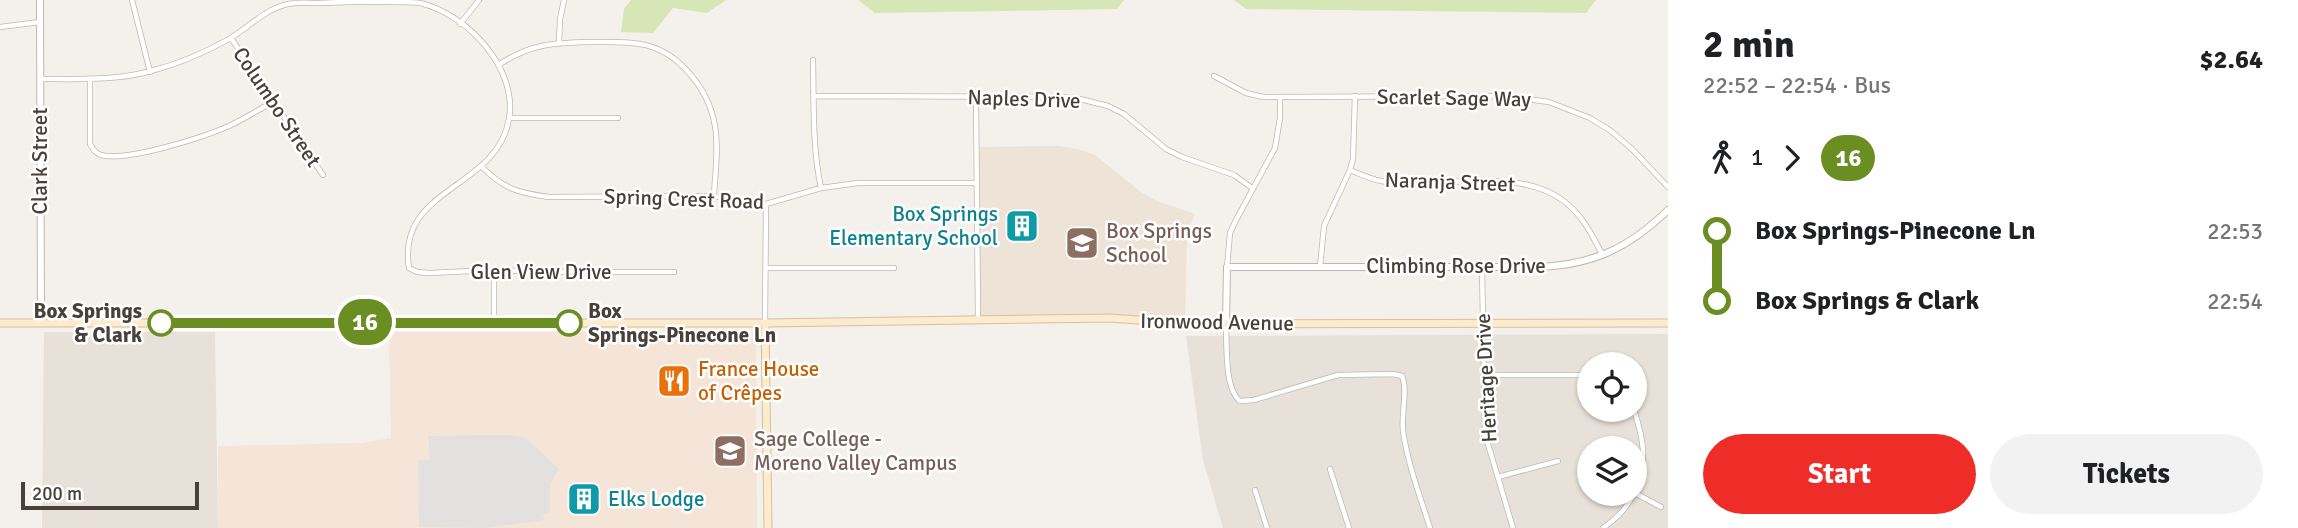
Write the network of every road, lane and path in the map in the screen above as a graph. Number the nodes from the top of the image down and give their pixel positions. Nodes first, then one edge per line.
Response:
1 (40, 0) edge
2 (132, 0) edge
3 (479, 0) edge
4 (564, 0) edge
5 (359, 1) edge
6 (40, 22) junction
7 (460, 24) junction
8 (0, 27) edge
9 (231, 38) junction
10 (559, 43) junction
11 (813, 60) dead end
12 (500, 64) junction
13 (150, 72) junction
14 (1214, 76) dead end
15 (40, 79) junction
16 (90, 79) junction
17 (814, 96) junction
18 (976, 96) junction
19 (1355, 96) junction
20 (1280, 98) junction
21 (273, 102) junction
22 (509, 118) junction
23 (618, 118) dead end
24 (482, 167) junction
25 (1350, 170) junction
26 (323, 176) dead end
27 (976, 183) junction
28 (1668, 187) edge
29 (821, 188) junction
30 (1252, 188) junction
31 (714, 196) junction
32 (765, 204) junction
33 (1668, 210) edge
34 (1603, 256) junction
35 (1227, 267) junction
36 (1320, 267) junction
37 (1482, 267) junction
38 (766, 268) junction
39 (894, 268) dead end
40 (494, 270) junction
41 (674, 272) dead end
42 (978, 319) junction
43 (1482, 322) junction
44 (0, 323) edge
45 (41, 323) junction
46 (494, 323) junction
47 (765, 323) junction
48 (1668, 323) edge
49 (1226, 324) junction
50 (1483, 375) junction
51 (1577, 375) edge
52 (1558, 461) dead end
53 (1330, 468) dead end
54 (1498, 477) junction
55 (1255, 490) dead end
56 (1647, 500) edge
57 (1626, 506) edge
58 (1661, 508) dead end
59 (768, 528) edge
60 (1267, 528) edge
61 (1349, 528) edge
62 (1430, 528) edge
63 (1513, 528) edge
64 (1603, 528) edge

1 - 6 street, Clark Street
2 - 13 street
3 - 7 street
4 - 10 street
5 - 7 street
5 - 9 street
6 - 8 street
6 - 15 street, Clark Street
7 - 12 street
9 - 13 street
9 - 21 street, Columbo Street
10 - 12 street
10 - 31 street
11 - 17 street
12 - 22 street
13 - 16 street
14 - 20 street, Scarlet Sage Way
15 - 16 street
15 - 45 street, Clark Street
16 - 21 street
17 - 18 street, Naples Drive
17 - 29 street
18 - 27 street
18 - 30 street, Naples Drive
19 - 20 street, Scarlet Sage Way
19 - 25 street
19 - 28 street, Scarlet Sage Way
20 - 30 street
21 - 26 street, Columbo Street
22 - 23 street
22 - 24 street
24 - 31 street, Spring Crest Road
24 - 40 street, Glen View Drive
25 - 34 street, Naranja Street
25 - 36 street
27 - 29 street, Spring Crest Road
27 - 42 street
29 - 32 street, Spring Crest Road
30 - 35 street
31 - 32 street, Spring Crest Road
32 - 38 street
33 - 34 street, Climbing Rose Drive
34 - 37 street, Climbing Rose Drive
35 - 36 street, Climbing Rose Drive
35 - 49 street
36 - 37 street, Climbing Rose Drive
37 - 43 street, Heritage Drive
38 - 39 street
38 - 47 street
40 - 41 street, Glen View Drive
40 - 46 street
42 - 47 main road, Ironwood Avenue
42 - 49 main road, Ironwood Avenue
43 - 48 main road, Ironwood Avenue
43 - 49 main road, Ironwood Avenue
43 - 50 street, Heritage Drive
44 - 45 main road, Ironwood Avenue
45 - 46 main road, Ironwood Avenue
46 - 47 main road, Ironwood Avenue
47 - 59 main road
49 - 62 street
50 - 51 street
50 - 54 street, Heritage Drive
52 - 54 street
53 - 61 street
54 - 63 street, Heritage Drive
55 - 60 street
56 - 58 street
57 - 64 street

